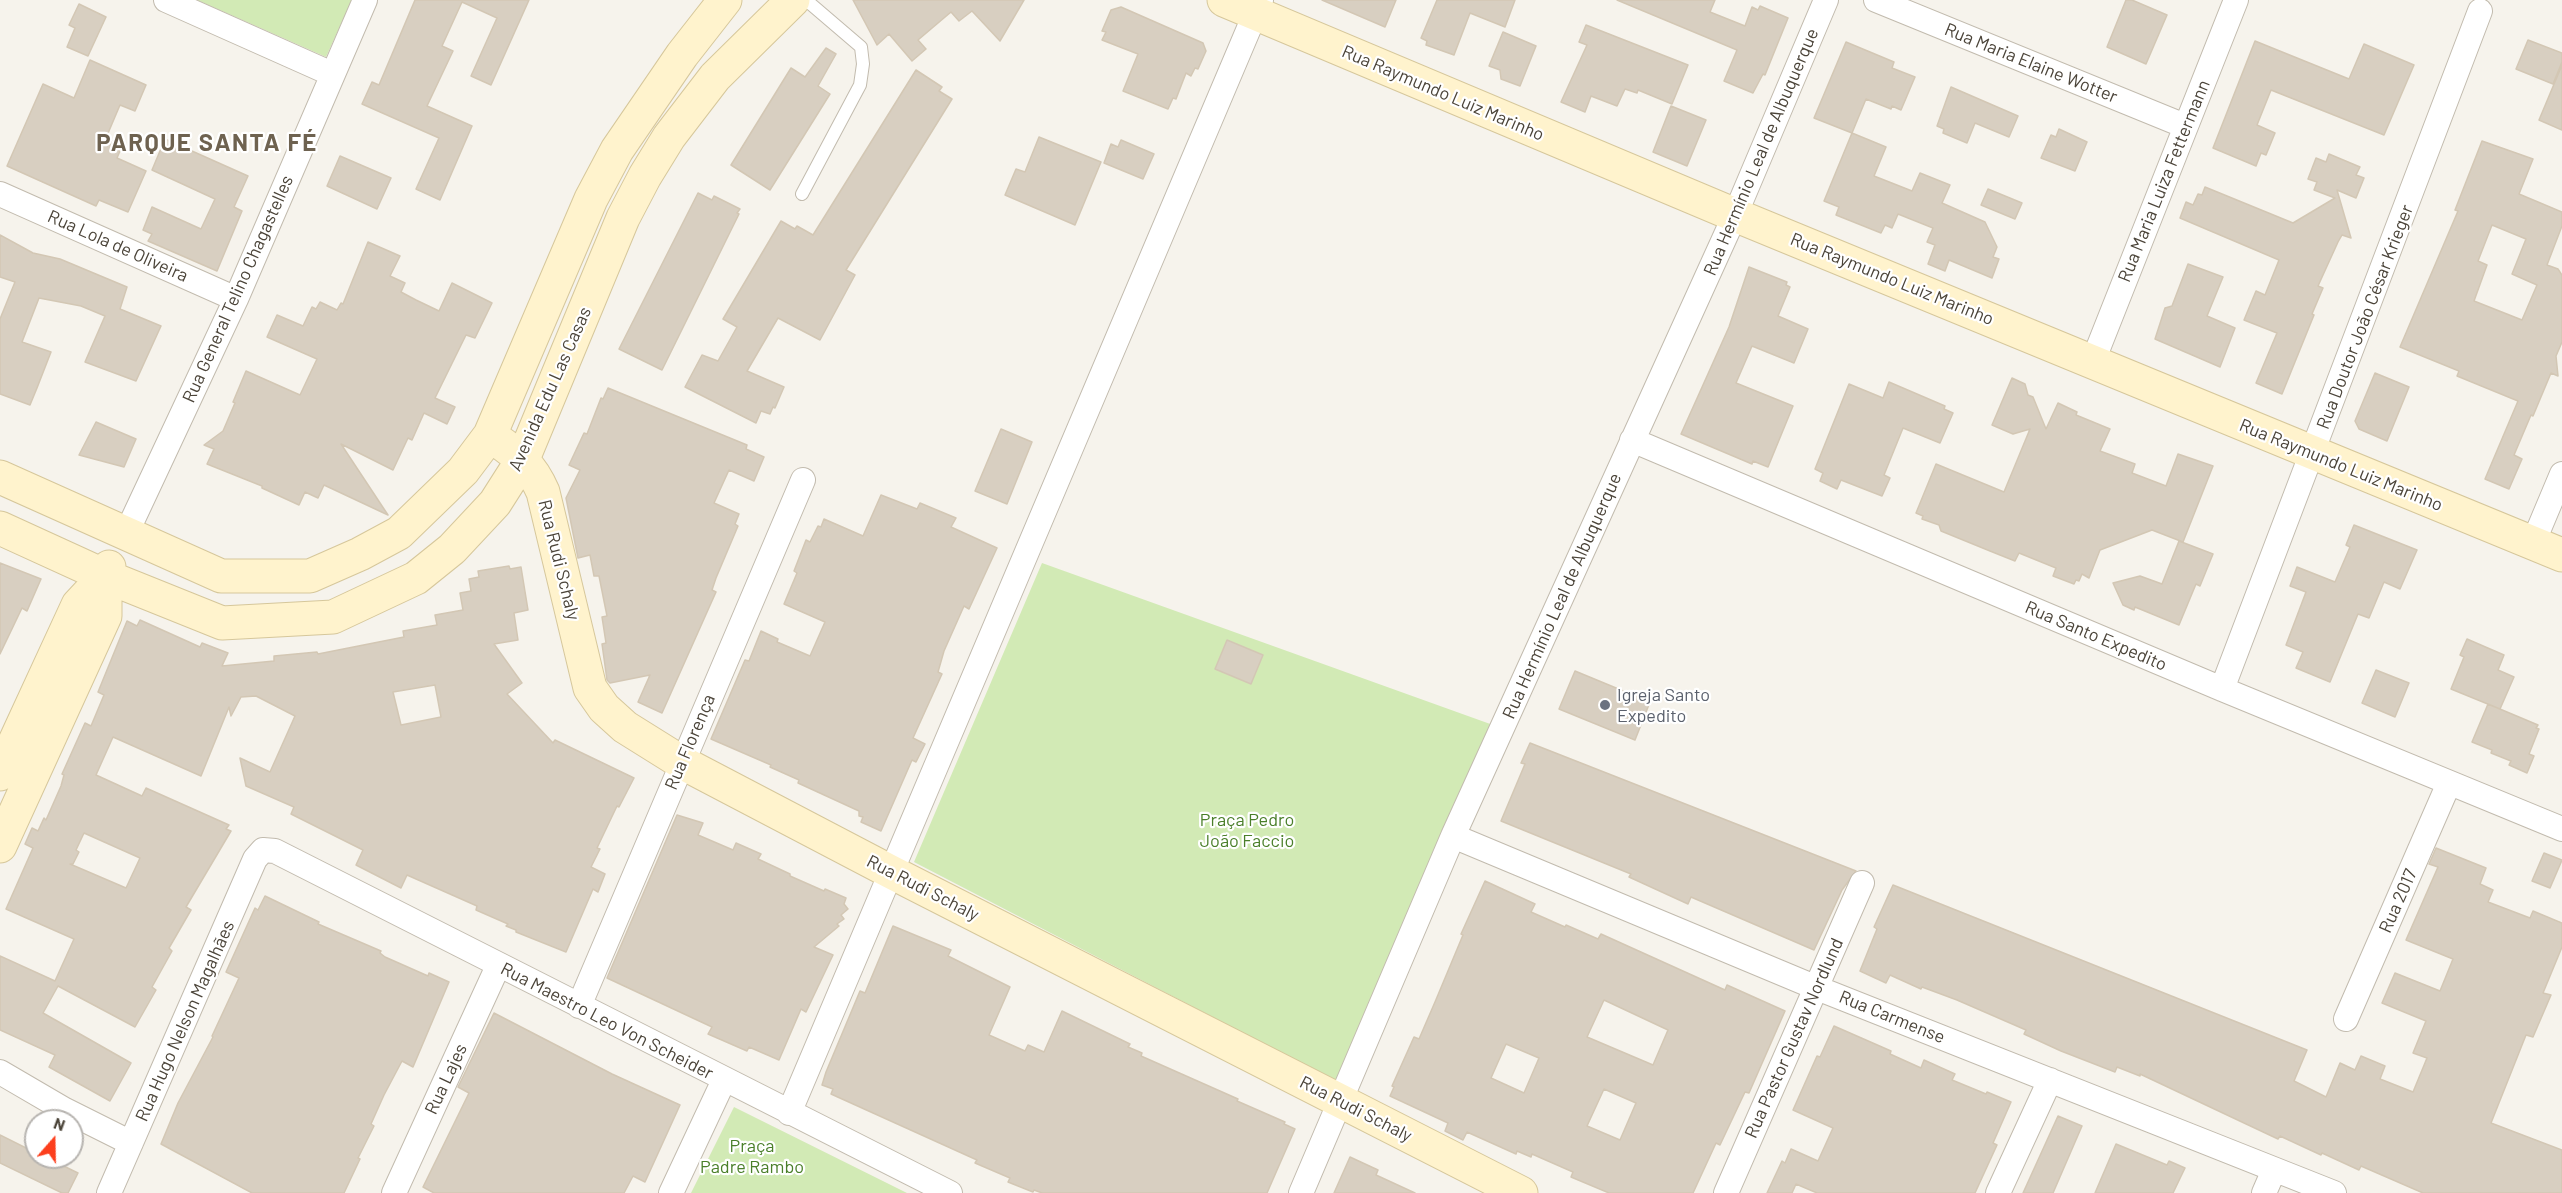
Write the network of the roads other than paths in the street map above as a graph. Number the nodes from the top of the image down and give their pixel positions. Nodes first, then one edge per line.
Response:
1 (166, 0) edge
2 (365, 0) edge
3 (725, 0) edge
4 (793, 0) edge
5 (806, 0) edge
6 (1224, 0) edge
7 (1826, 0) edge
8 (1876, 0) edge
9 (2236, 0) edge
10 (2484, 6) edge
11 (1258, 7) edge
12 (332, 74) junction
13 (642, 112) junction
14 (2185, 126) junction
15 (669, 137) junction
16 (0, 194) edge
17 (802, 194) dead end
18 (1735, 214) junction
19 (236, 299) junction
20 (2093, 361) junction
21 (490, 435) junction
22 (1632, 440) junction
23 (2313, 454) junction
24 (523, 459) junction
25 (2562, 474) edge
26 (0, 477) edge
27 (803, 480) dead end
28 (0, 528) edge
29 (126, 534) junction
30 (2548, 549) edge
31 (105, 576) junction
32 (2222, 689) junction
33 (681, 762) junction
34 (0, 774) edge
35 (2449, 783) junction
36 (8, 808) edge
37 (2562, 829) edge
38 (1454, 836) junction
39 (0, 846) edge
40 (263, 850) joint
41 (891, 872) junction
42 (1862, 883) dead end
43 (498, 966) junction
44 (1817, 988) junction
45 (579, 1006) junction
46 (2346, 1018) dead end
47 (0, 1072) edge
48 (724, 1080) junction
49 (2050, 1080) junction
50 (1341, 1101) junction
51 (789, 1113) junction
52 (131, 1143) junction
53 (2274, 1170) junction
54 (109, 1193) edge
55 (394, 1193) edge
56 (671, 1193) edge
57 (950, 1193) edge
58 (1301, 1193) edge
59 (1521, 1193) edge
60 (1726, 1193) edge
61 (1998, 1193) edge
62 (2264, 1193) edge
63 (2334, 1193) edge

1 - 12 street
2 - 12 street, Rua General Telino Chagastelles
3 - 13 street, Avenida Edu Las Casas
4 - 15 street, Avenida Edu Las Casas
5 - 17 lane
6 - 11 street, Rua Raymundo Luiz Marinho
7 - 18 street, Rua Hermínio Leal de Albuquerque
8 - 14 street, Rua Maria Elaine Wotter
9 - 14 street, Rua Maria Luiza Fettermann
10 - 23 street, Rua Doutor João César Krieger
11 - 18 street, Rua Raymundo Luiz Marinho
11 - 41 street
12 - 19 street, Rua General Telino Chagastelles
13 - 15 street
13 - 21 street, Avenida Edu Las Casas
14 - 20 street, Rua Maria Luiza Fettermann
15 - 24 street, Avenida Edu Las Casas
16 - 19 street, Rua Lola de Oliveira
18 - 20 street, Rua Raymundo Luiz Marinho
18 - 22 street, Rua Hermínio Leal de Albuquerque
19 - 29 street, Rua General Telino Chagastelles
20 - 23 street, Rua Raymundo Luiz Marinho
21 - 24 street, Rua Rudi Schaly
21 - 29 street, Avenida Edu Las Casas
22 - 32 street, Rua Santo Expedito
22 - 38 street, Rua Hermínio Leal de Albuquerque
23 - 30 street, Rua Raymundo Luiz Marinho
23 - 32 street, Rua Doutor João César Krieger
24 - 31 street, Avenida Edu Las Casas
24 - 33 street, Rua Rudi Schaly
25 - 30 street
26 - 29 street, Avenida Edu Las Casas
27 - 33 street, Rua Florença
28 - 31 street, Avenida Edu Las Casas
29 - 31 street, Rua General Telino Chagastelles
31 - 34 street
31 - 36 street
32 - 35 street, Rua Santo Expedito
33 - 41 street, Rua Rudi Schaly
33 - 45 street, Rua Florença
35 - 37 street, Rua Santo Expedito
35 - 46 street, Rua 2017
36 - 39 street
38 - 44 street, Rua Carmense
38 - 50 street, Rua Hermínio Leal de Albuquerque
40 - 43 street, Rua Maestro Leo Von Scheider
40 - 52 street, Rua Hugo Nelson Magalhães
41 - 50 street, Rua Rudi Schaly
41 - 51 street
42 - 44 street, Rua Pastor Gustav Nordlund
43 - 45 street, Rua Maestro Leo Von Scheider
43 - 55 street, Rua Lajes
44 - 49 street, Rua Carmense
44 - 60 street, Rua Pastor Gustav Nordlund
45 - 48 street, Rua Maestro Leo Von Scheider
47 - 52 street
48 - 51 street, Rua Maestro Leo Von Scheider
48 - 56 street
49 - 53 street, Rua Carmense
49 - 61 street
50 - 58 street, Rua Hermínio Leal de Albuquerque
50 - 59 street, Rua Rudi Schaly
51 - 57 street, Rua Maestro Leo Von Scheider
52 - 54 street, Rua Hugo Nelson Magalhães
53 - 62 street
53 - 63 street, Rua Carmense

